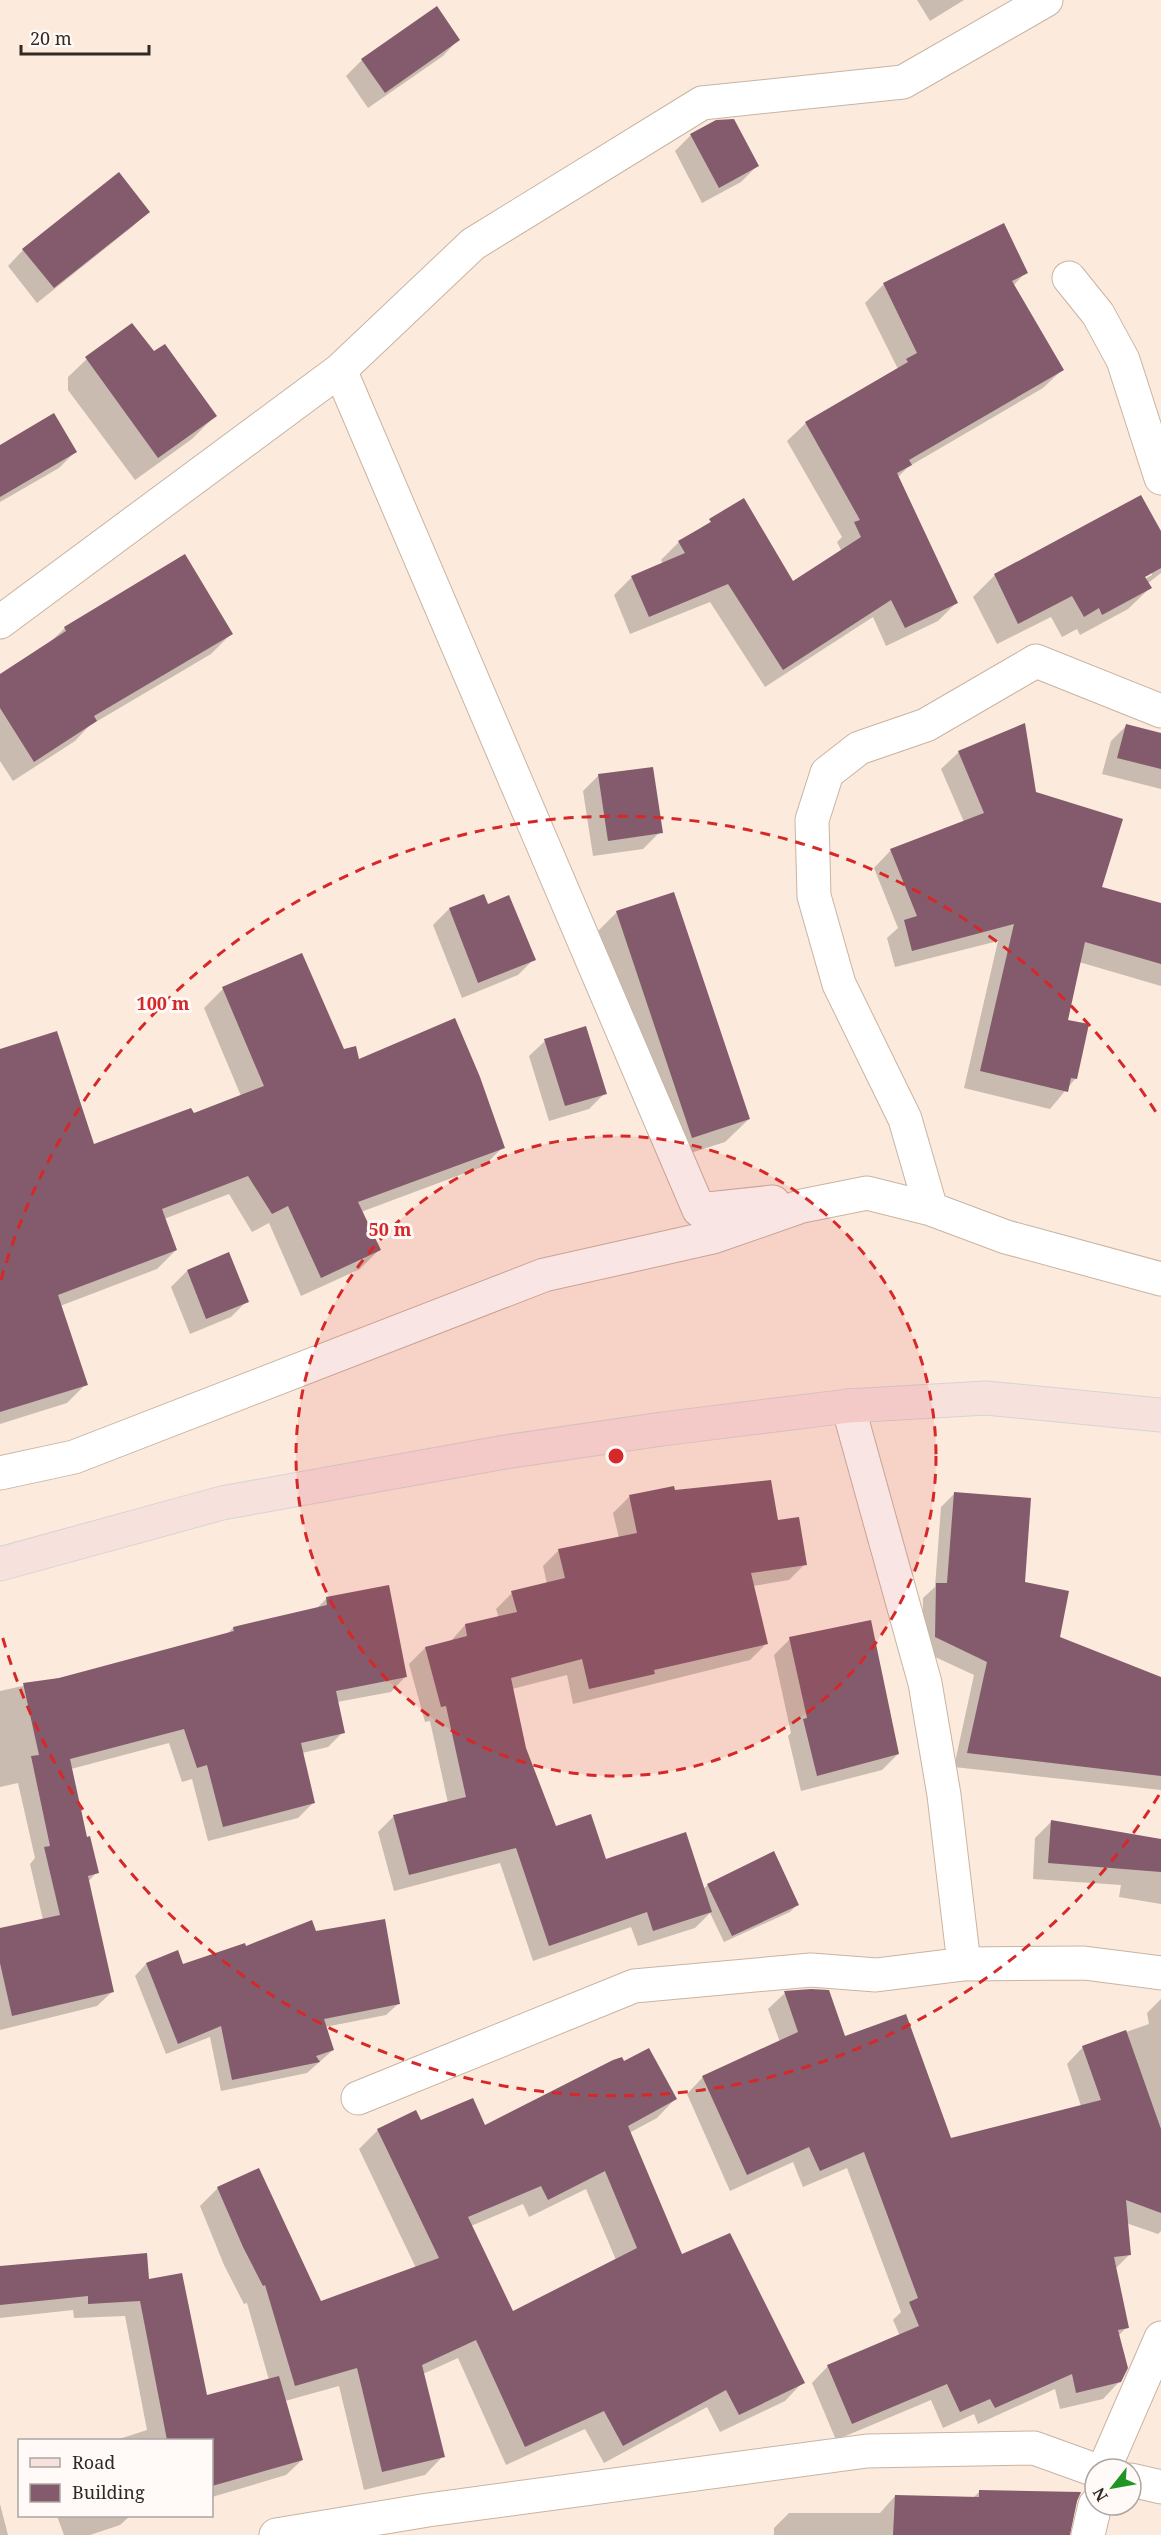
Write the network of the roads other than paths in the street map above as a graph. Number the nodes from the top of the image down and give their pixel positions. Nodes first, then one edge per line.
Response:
1 (1046, 0) edge
2 (1070, 278) dead end
3 (340, 370) junction
4 (1161, 478) edge
5 (0, 622) edge
6 (1161, 711) edge
7 (867, 1192) junction
8 (931, 1209) junction
9 (1161, 1279) edge
10 (848, 1406) junction
11 (1161, 1415) edge
12 (0, 1473) edge
13 (0, 1564) edge
14 (964, 1964) junction
15 (1161, 1973) edge
16 (358, 2098) dead end
17 (1161, 2338) edge
18 (1109, 2457) edge
19 (1083, 2466) edge
20 (1143, 2483) edge
21 (1161, 2487) edge
22 (1092, 2517) edge
23 (276, 2535) edge
24 (1088, 2535) edge

1 - 3 street
2 - 4 street
3 - 5 street
3 - 7 street
6 - 8 street
7 - 8 street
7 - 12 street
8 - 9 street
10 - 11 main road
10 - 13 main road
10 - 14 street
14 - 15 street
14 - 16 street
17 - 18 street
19 - 23 street
20 - 21 street
22 - 24 street

